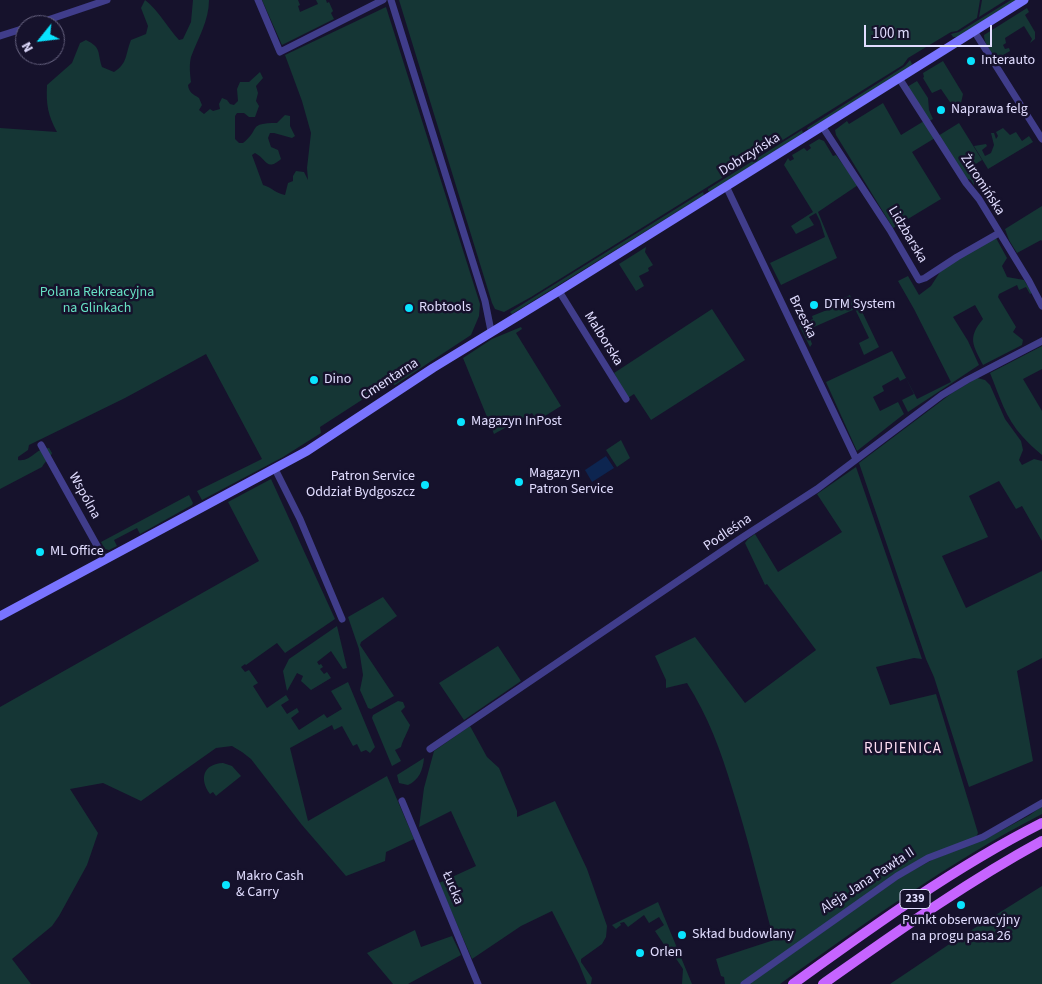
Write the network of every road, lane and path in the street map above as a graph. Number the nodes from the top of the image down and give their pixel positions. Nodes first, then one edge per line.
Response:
1 (107, 0) edge
2 (258, 0) edge
3 (383, 0) edge
4 (391, 0) edge
5 (1024, 0) edge
6 (63, 15) edge
7 (15, 31) edge
8 (974, 31) junction
9 (0, 36) edge
10 (899, 78) junction
11 (822, 126) junction
12 (1042, 139) edge
13 (726, 186) junction
14 (999, 233) junction
15 (559, 291) junction
16 (1042, 306) edge
17 (491, 331) junction
18 (1042, 341) edge
19 (626, 399) dead end
20 (41, 444) dead end
21 (856, 459) junction
22 (275, 469) junction
23 (105, 560) junction
24 (0, 616) edge
25 (342, 619) dead end
26 (430, 749) dead end
27 (402, 801) dead end
28 (1042, 803) edge
29 (1042, 823) edge
30 (1042, 842) edge
31 (478, 984) edge
32 (744, 984) edge
33 (793, 984) edge
34 (823, 984) edge

1 - 6 street
2 - 3 street
4 - 17 street
5 - 8 street, Dobrzyńska
7 - 9 street
8 - 10 street, Dobrzyńska
8 - 12 street
10 - 11 street, Dobrzyńska
10 - 14 street, Żuromińska
11 - 13 street, Dobrzyńska
11 - 14 street, Lidzbarska
13 - 15 street, Dobrzyńska
13 - 21 street, Brzeska
14 - 16 street, Żuromińska
15 - 17 street, Dobrzyńska
15 - 19 street, Malborska
17 - 22 street, Cmentarna
18 - 21 street, Podleśna
20 - 23 street, Wspólna
21 - 26 street, Podleśna
22 - 23 street, Cmentarna
22 - 25 street
23 - 24 street, Cmentarna
27 - 31 street, Łucka
28 - 32 street, Aleja Jana Pawła II
29 - 33 main road, 239
30 - 34 main road, 239

